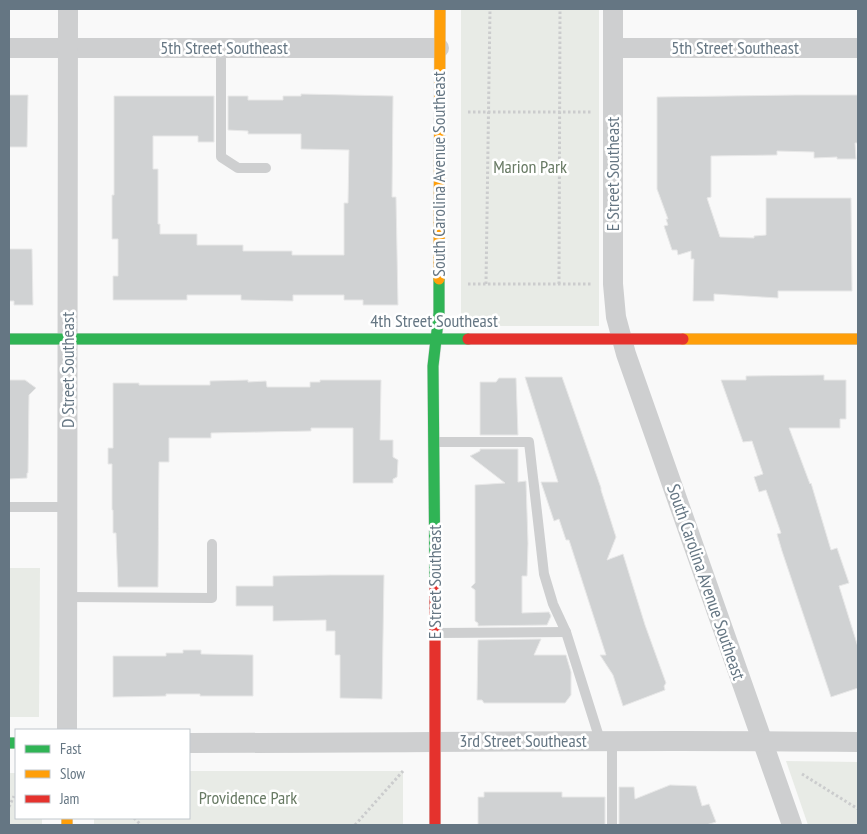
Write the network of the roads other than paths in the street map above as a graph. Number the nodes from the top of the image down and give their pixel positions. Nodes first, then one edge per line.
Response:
1 (68, 9) edge
2 (440, 9) edge
3 (613, 9) edge
4 (9, 48) edge
5 (68, 48) junction
6 (221, 48) junction
7 (439, 48) junction
8 (613, 48) junction
9 (858, 48) edge
10 (266, 168) dead end
11 (9, 339) edge
12 (68, 339) junction
13 (437, 339) junction
14 (621, 339) junction
15 (858, 339) edge
16 (434, 442) junction
17 (9, 507) edge
18 (68, 507) junction
19 (212, 544) dead end
20 (67, 597) junction
21 (566, 632) junction
22 (435, 633) junction
23 (67, 729) edge
24 (606, 740) junction
25 (762, 741) junction
26 (435, 742) junction
27 (858, 742) edge
28 (190, 743) edge
29 (435, 825) edge
30 (612, 825) edge
31 (792, 825) edge

1 - 5 street, D Street Southeast
2 - 7 street, South Carolina Avenue Southeast
3 - 8 street, E Street Southeast
4 - 5 street, 5th Street Southeast
5 - 6 street, 5th Street Southeast
5 - 12 street, D Street Southeast
6 - 7 street, 5th Street Southeast
6 - 10 lane
7 - 13 street, South Carolina Avenue Southeast
8 - 9 street, 5th Street Southeast
8 - 14 street, E Street Southeast
11 - 12 street, 4th Street Southeast
12 - 13 street, 4th Street Southeast
12 - 18 street, D Street Southeast
13 - 14 street, 4th Street Southeast
13 - 16 street, E Street Southeast
14 - 15 street, 4th Street Southeast
14 - 25 street, South Carolina Avenue Southeast
16 - 21 lane
16 - 22 street, E Street Southeast
17 - 18 lane
18 - 20 street, D Street Southeast
19 - 20 lane
20 - 23 street, D Street Southeast
21 - 22 lane
21 - 24 lane
22 - 26 street, E Street Southeast
24 - 25 street, 3rd Street Southeast
24 - 26 street, 3rd Street Southeast
24 - 30 lane
25 - 27 street, 3rd Street Southeast
25 - 31 street, South Carolina Avenue Southeast
26 - 28 street, 3rd Street Southeast
26 - 29 street, E Street Southeast

